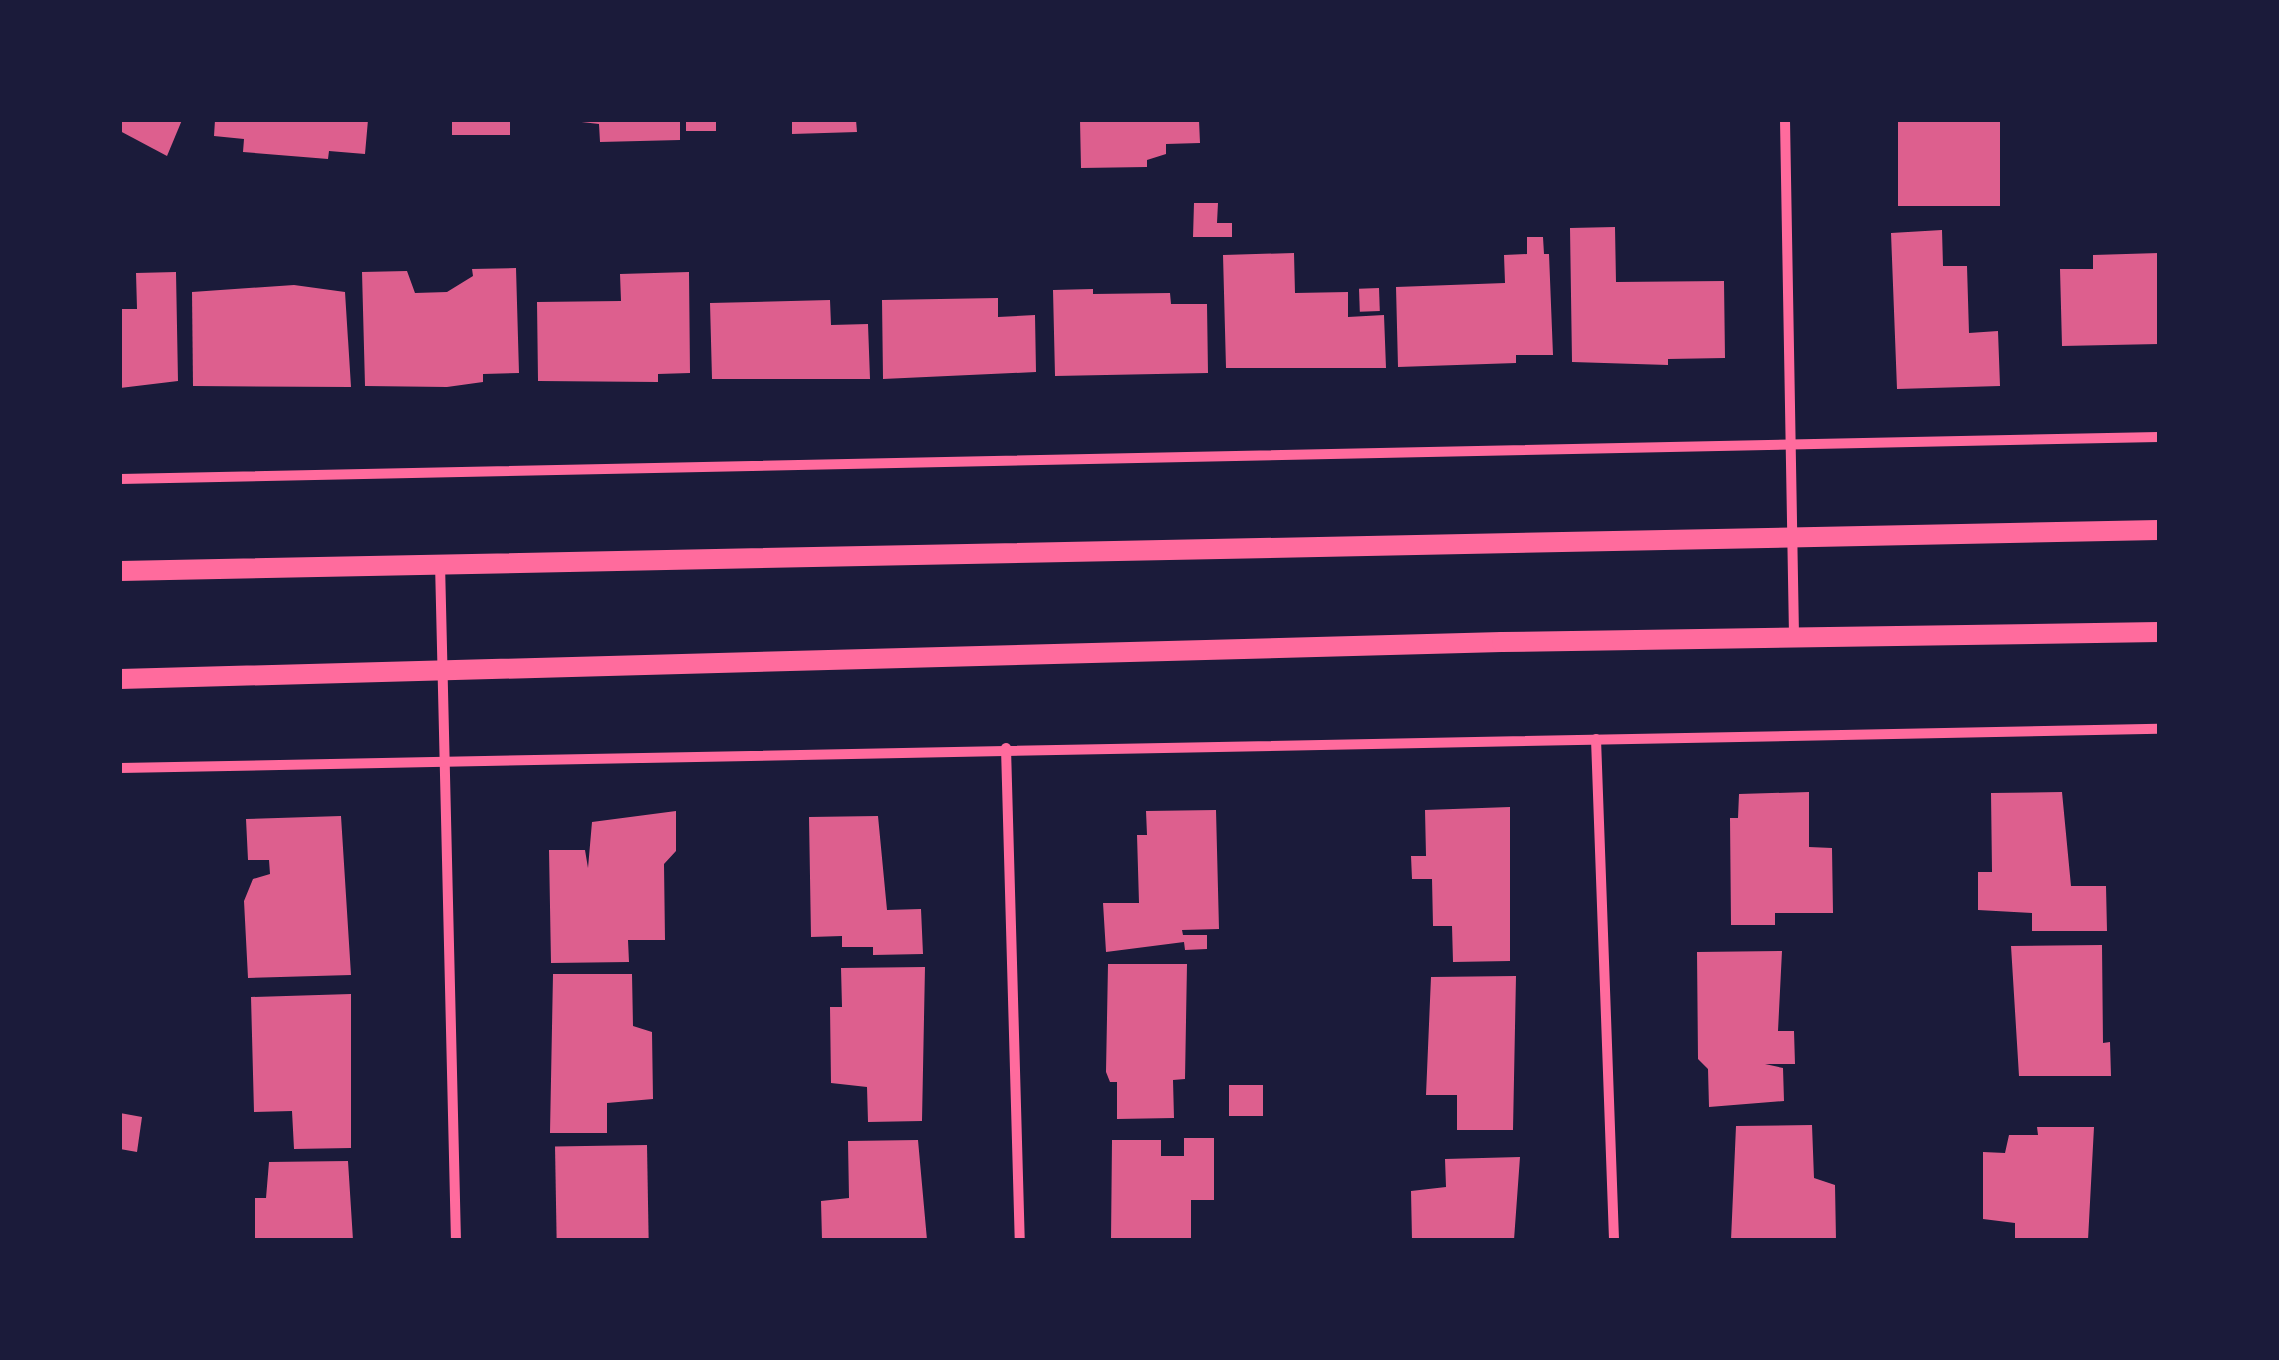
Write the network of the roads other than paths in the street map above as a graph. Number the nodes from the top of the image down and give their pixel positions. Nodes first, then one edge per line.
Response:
1 (1786, 120) edge
2 (2159, 437) edge
3 (1792, 444) junction
4 (120, 479) edge
5 (2159, 530) edge
6 (1795, 536) junction
7 (440, 563) junction
8 (120, 571) edge
9 (2159, 632) edge
10 (1794, 638) junction
11 (442, 673) junction
12 (120, 679) edge
13 (2159, 729) edge
14 (1596, 739) junction
15 (1006, 748) junction
16 (442, 760) junction
17 (120, 768) edge
18 (456, 1240) edge
19 (1020, 1240) edge
20 (1614, 1240) edge

1 - 3 street
2 - 3 street
3 - 4 street
3 - 6 street
5 - 6 main road
6 - 7 main road
6 - 10 street
7 - 8 main road
7 - 11 street
9 - 10 main road
10 - 11 main road
11 - 12 main road
11 - 16 street
13 - 14 street
14 - 15 street
14 - 20 street
15 - 16 street
15 - 19 street
16 - 17 street
16 - 18 street

